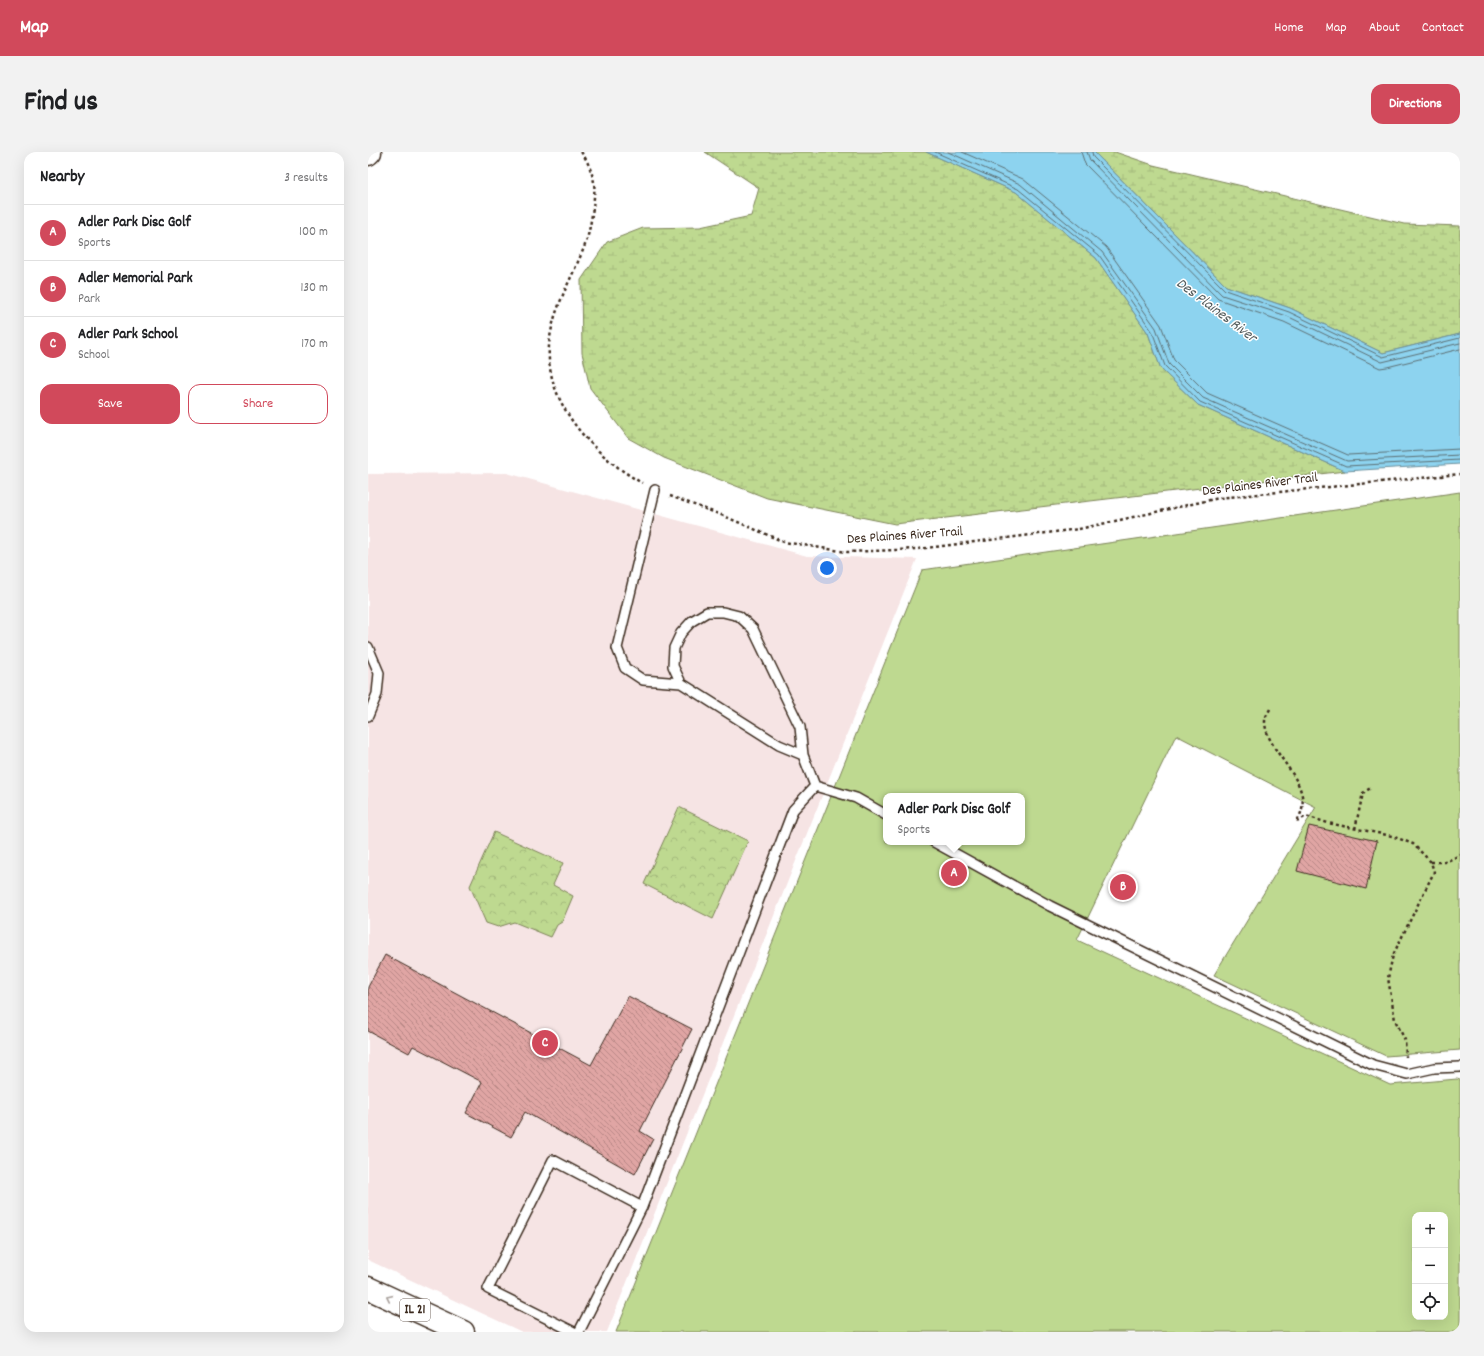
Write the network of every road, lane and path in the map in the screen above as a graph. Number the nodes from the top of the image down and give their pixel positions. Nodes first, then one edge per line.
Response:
1 (580, 152) edge
2 (1460, 474) edge
3 (655, 490) junction
4 (368, 647) edge
5 (682, 683) junction
6 (1270, 710) dead end
7 (368, 716) edge
8 (803, 755) junction
9 (815, 786) junction
10 (1372, 787) dead end
11 (883, 813) edge
12 (1355, 829) junction
13 (939, 845) edge
14 (1460, 855) edge
15 (1431, 862) junction
16 (1460, 1067) edge
17 (1408, 1074) junction
18 (642, 1207) junction
19 (368, 1288) edge
20 (462, 1332) edge
21 (574, 1332) edge
22 (579, 1332) edge

1 - 3 path, Des Plaines River Trail
2 - 3 path, Des Plaines River Trail
3 - 5 lane
4 - 7 lane
5 - 8 lane
5 - 8 lane
6 - 12 path
8 - 9 lane
9 - 11 lane
9 - 18 lane
10 - 12 path
12 - 15 path
13 - 17 lane
14 - 15 path
15 - 17 path
16 - 17 lane
18 - 21 lane
18 - 22 lane
20 -> 19 main road, IL 21

